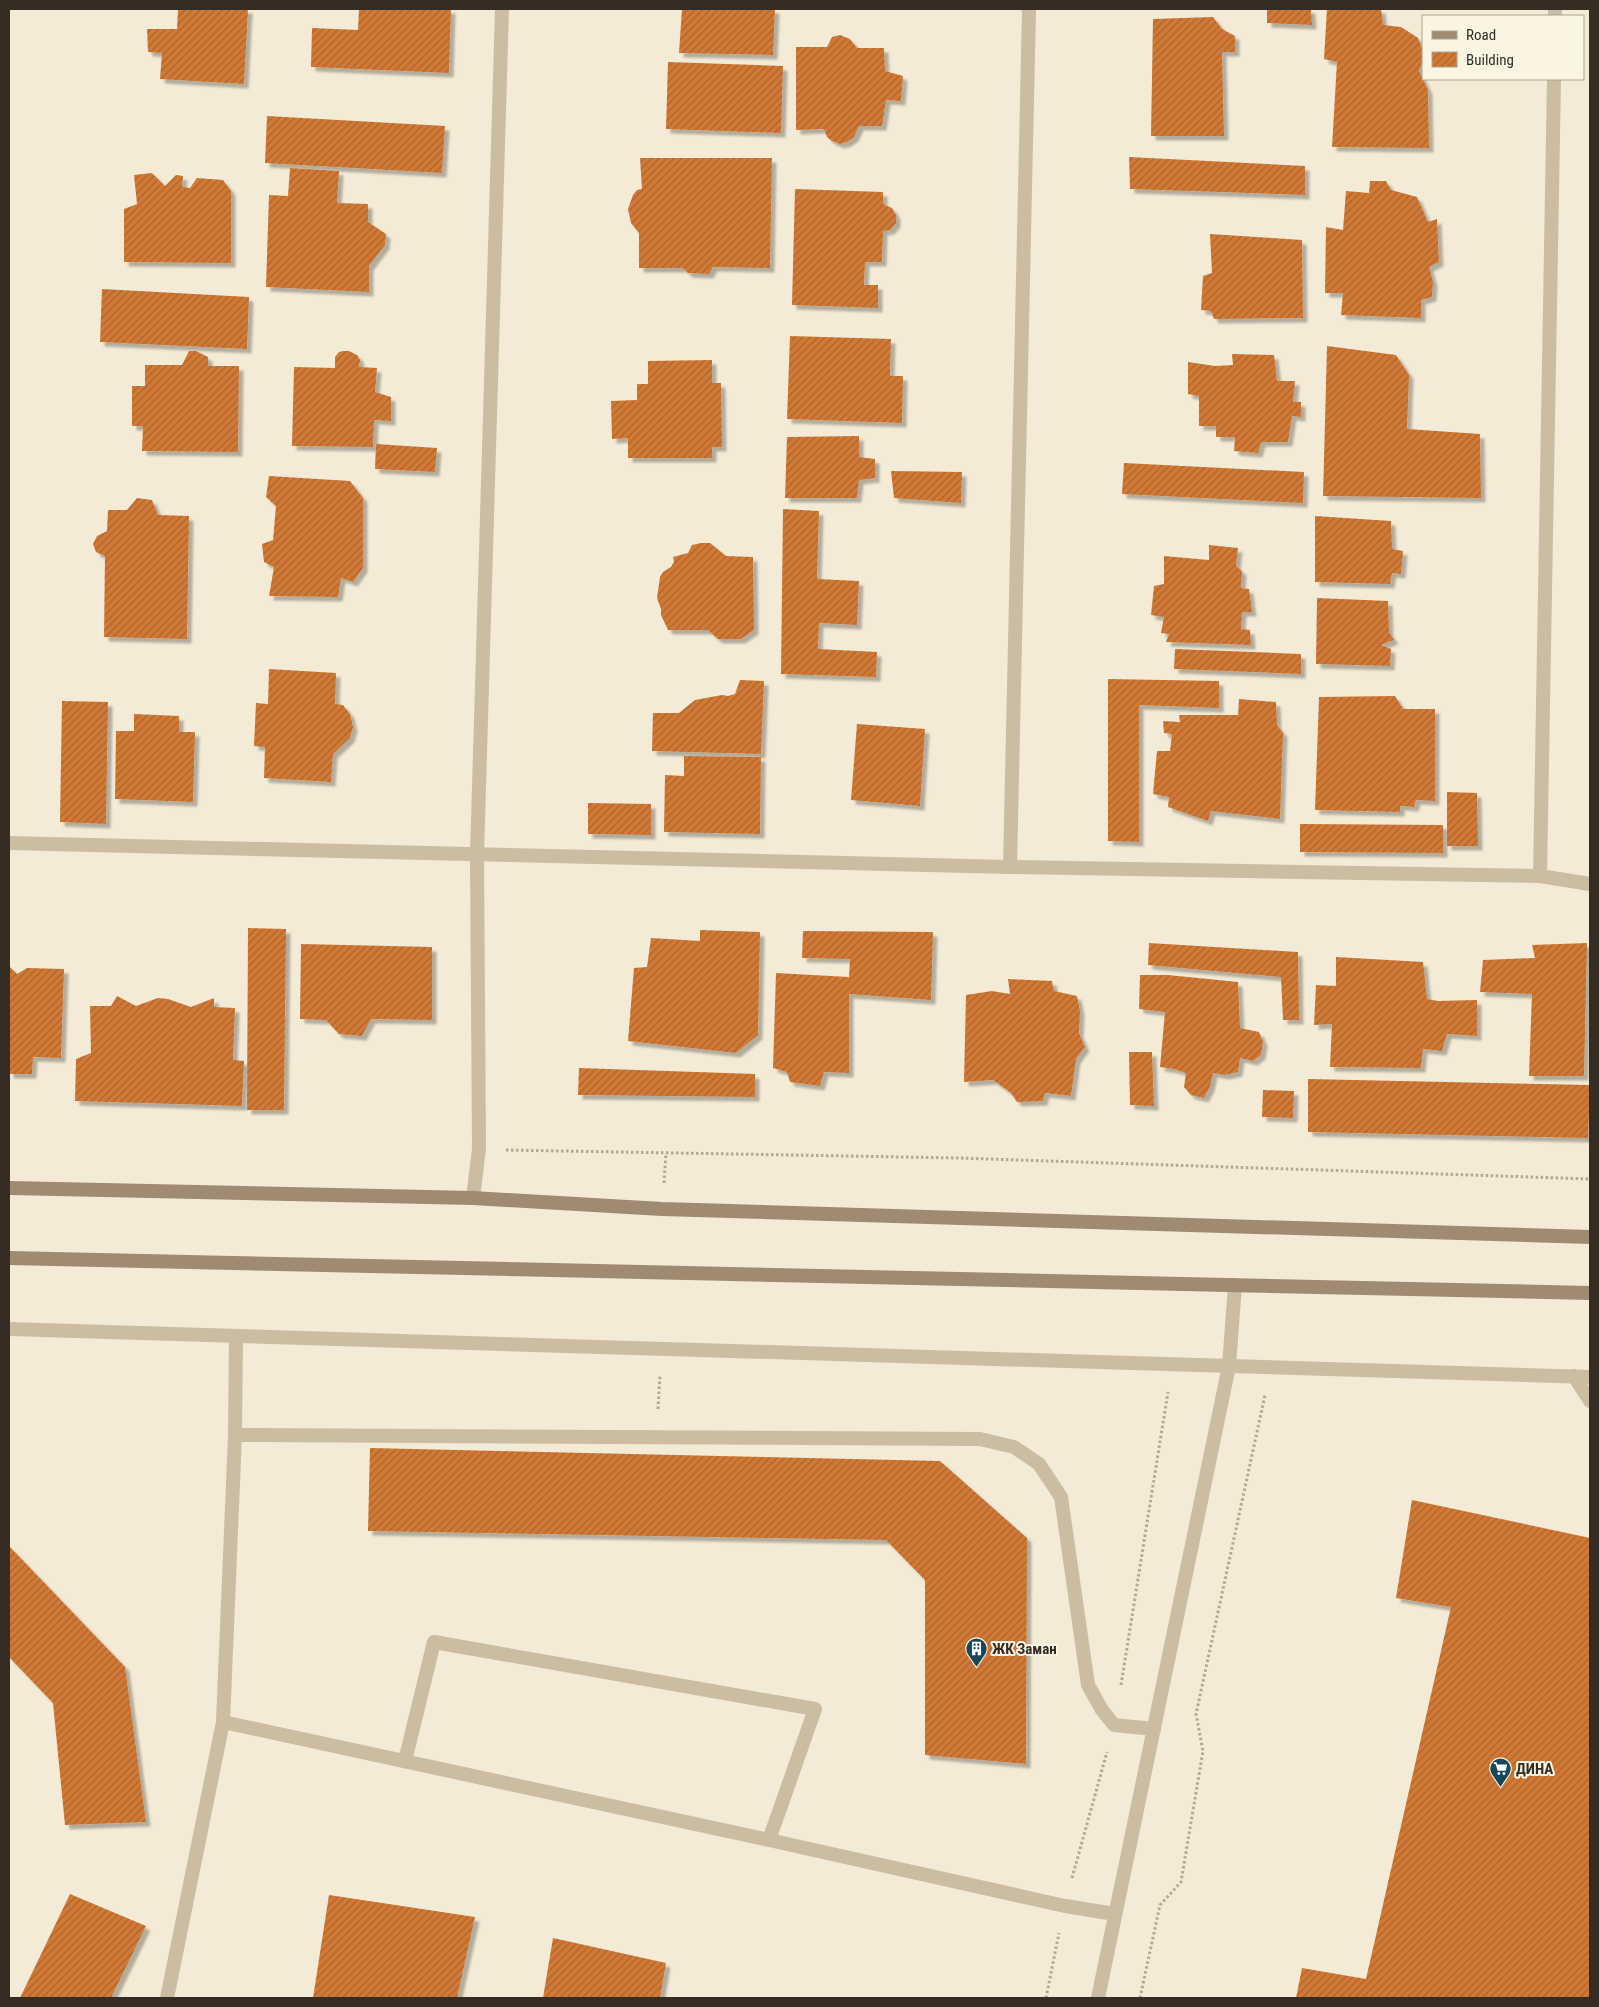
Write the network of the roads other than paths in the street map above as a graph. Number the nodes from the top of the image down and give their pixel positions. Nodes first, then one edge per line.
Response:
1 (502, 9) edge
2 (1029, 9) edge
3 (1554, 80) edge
4 (9, 843) edge
5 (476, 855) junction
6 (1010, 867) junction
7 (1540, 876) junction
8 (1590, 884) edge
9 (9, 1188) edge
10 (473, 1198) junction
11 (1590, 1237) edge
12 (9, 1258) edge
13 (1235, 1285) junction
14 (1590, 1294) edge
15 (9, 1329) edge
16 (236, 1338) junction
17 (1229, 1366) junction
18 (1574, 1376) junction
19 (1590, 1377) edge
20 (1590, 1401) edge
21 (235, 1435) junction
22 (223, 1722) junction
23 (1154, 1728) junction
24 (405, 1761) junction
25 (769, 1840) junction
26 (1115, 1914) junction
27 (166, 1998) edge
28 (1098, 1998) edge

1 - 5 street
2 - 6 street
3 - 7 street
4 - 5 street
5 - 6 street
5 - 10 street
6 - 7 street
7 - 8 street
9 - 10 main road
10 - 11 main road
12 - 13 main road
13 - 14 main road
13 - 17 street
15 - 16 street
16 - 17 street
16 - 21 street
17 - 18 street
17 - 23 street
18 - 19 street
18 - 20 street
21 - 22 street
21 - 23 street
22 - 24 street
22 - 27 street
23 - 26 street
24 - 25 street
24 - 25 street
25 - 26 street
26 - 28 street

